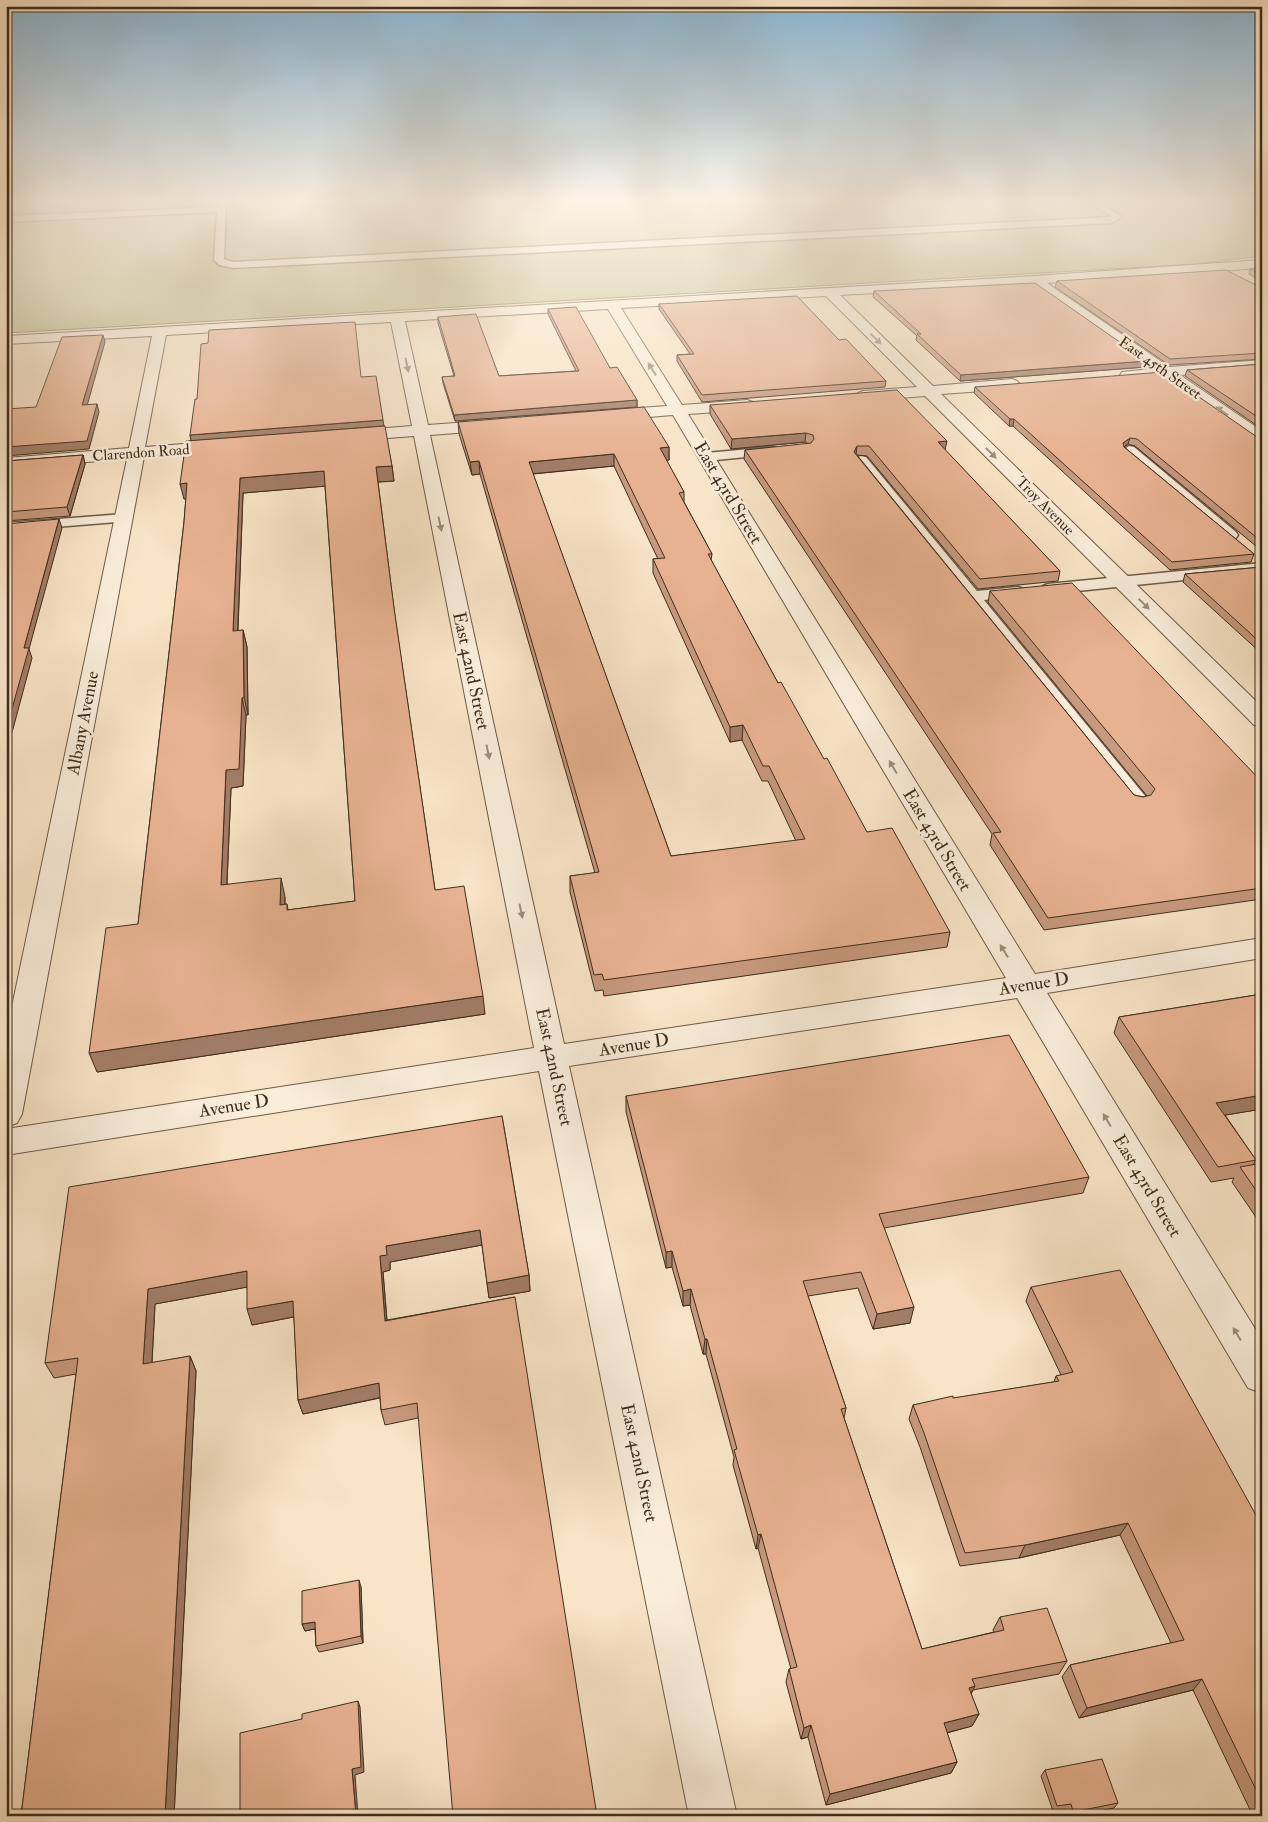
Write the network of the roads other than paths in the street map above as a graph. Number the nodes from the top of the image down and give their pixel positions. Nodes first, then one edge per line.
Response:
1 (948, 285) edge
2 (1041, 285) edge
3 (829, 292) junction
4 (612, 305) junction
5 (397, 318) junction
6 (160, 331) junction
7 (6, 340) edge
8 (1262, 364) edge
9 (1166, 372) junction
10 (1115, 376) edge
11 (1030, 382) edge
12 (928, 390) junction
13 (843, 397) edge
14 (766, 403) edge
15 (678, 410) junction
16 (594, 417) edge
17 (508, 424) edge
18 (421, 430) junction
19 (335, 437) edge
20 (1262, 440) edge
21 (236, 445) edge
22 (786, 450) edge
23 (1129, 450) edge
24 (136, 453) junction
25 (706, 457) junction
26 (861, 460) edge
27 (6, 463) edge
28 (124, 518) junction
29 (6, 527) edge
30 (1240, 543) edge
31 (1259, 561) edge
32 (1122, 582) junction
33 (972, 596) junction
34 (1262, 720) edge
35 (1139, 801) edge
36 (1262, 948) edge
37 (1025, 986) junction
38 (552, 1058) junction
39 (6, 1114) edge
40 (6, 1142) edge
41 (1262, 1375) edge
42 (713, 1816) edge

1 - 3 street
2 - 9 street, East 45th Street
3 - 4 street
3 -> 12 street, Troy Avenue
4 - 5 street
15 -> 4 street, East 43rd Street
5 - 6 street
5 -> 18 street, East 42nd Street
6 - 7 street
6 - 24 street, Albany Avenue
8 - 9 street
9 - 10 street
20 -> 9 street, East 45th Street
11 - 12 street
12 - 13 street
12 -> 32 street, Troy Avenue
14 - 15 street
15 - 16 street
15 - 25 street, East 43rd Street
17 - 18 street
18 - 19 street
18 -> 38 street, East 42nd Street
21 - 24 street, Clarendon Road
22 - 25 lane
23 - 30 lane
24 - 27 street, Clarendon Road
24 - 28 street, Albany Avenue
37 -> 25 street, East 43rd Street
26 - 33 lane
28 - 29 lane
28 - 39 street, Albany Avenue
31 - 32 lane
32 - 33 lane
32 -> 34 street, Troy Avenue
33 - 35 lane
36 - 37 street, Avenue D
37 - 38 street, Avenue D
41 -> 37 street, East 43rd Street
38 - 40 street, Avenue D
38 - 42 street, East 42nd Street

